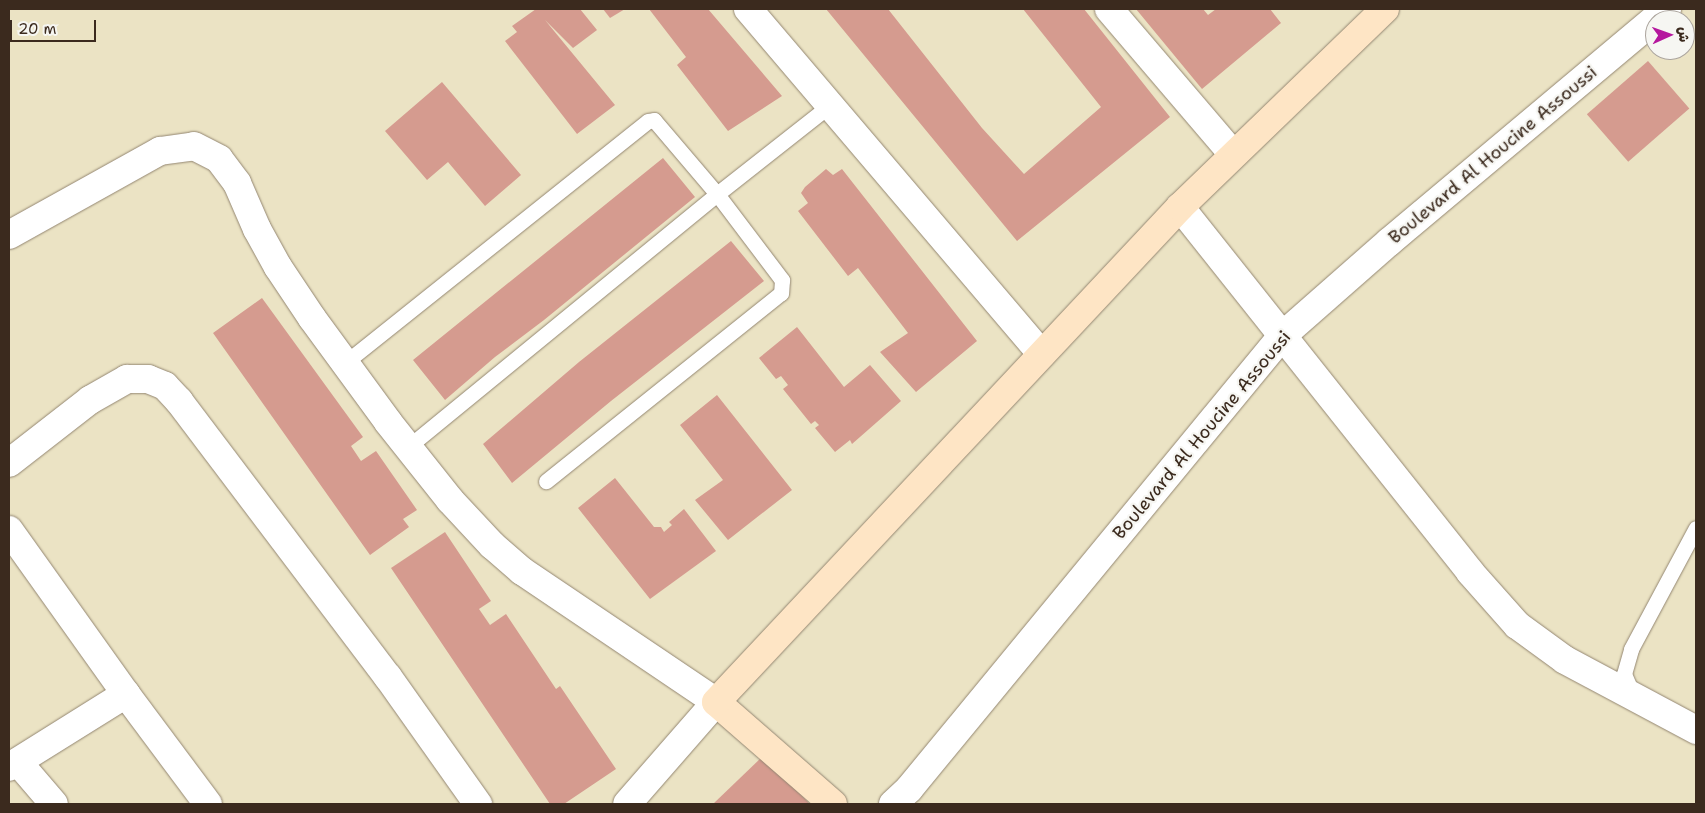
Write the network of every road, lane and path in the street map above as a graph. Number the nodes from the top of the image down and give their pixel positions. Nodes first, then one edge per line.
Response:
1 (748, 9) edge
2 (1109, 9) edge
3 (1385, 9) edge
4 (1666, 9) edge
5 (829, 106) junction
6 (1233, 154) junction
7 (717, 194) junction
8 (1180, 207) junction
9 (9, 235) edge
10 (1282, 336) junction
11 (1042, 354) junction
12 (346, 362) junction
13 (408, 447) junction
14 (9, 463) edge
15 (546, 481) dead end
16 (1696, 528) edge
17 (9, 530) edge
18 (126, 694) junction
19 (1634, 697) junction
20 (716, 702) junction
21 (1696, 730) edge
22 (13, 765) edge
23 (54, 804) edge
24 (208, 804) edge
25 (478, 804) edge
26 (627, 804) edge
27 (833, 804) edge
28 (893, 804) edge

1 - 5 street
2 - 6 street
3 - 6 street
4 - 10 street, Boulevard Al Houcine Assoussi
5 - 7 lane
5 - 11 street
6 - 8 street
7 - 12 lane
7 - 13 lane
7 - 15 lane
8 - 10 street
8 - 11 street
9 - 12 street
10 - 19 street
10 - 28 street, Boulevard Al Houcine Assoussi
11 - 20 street
12 - 13 street
13 - 20 street
14 - 25 street
16 - 19 lane
17 - 18 street
18 - 22 street
18 - 24 street
19 - 21 street
20 - 26 street
20 - 27 street
22 - 23 street

